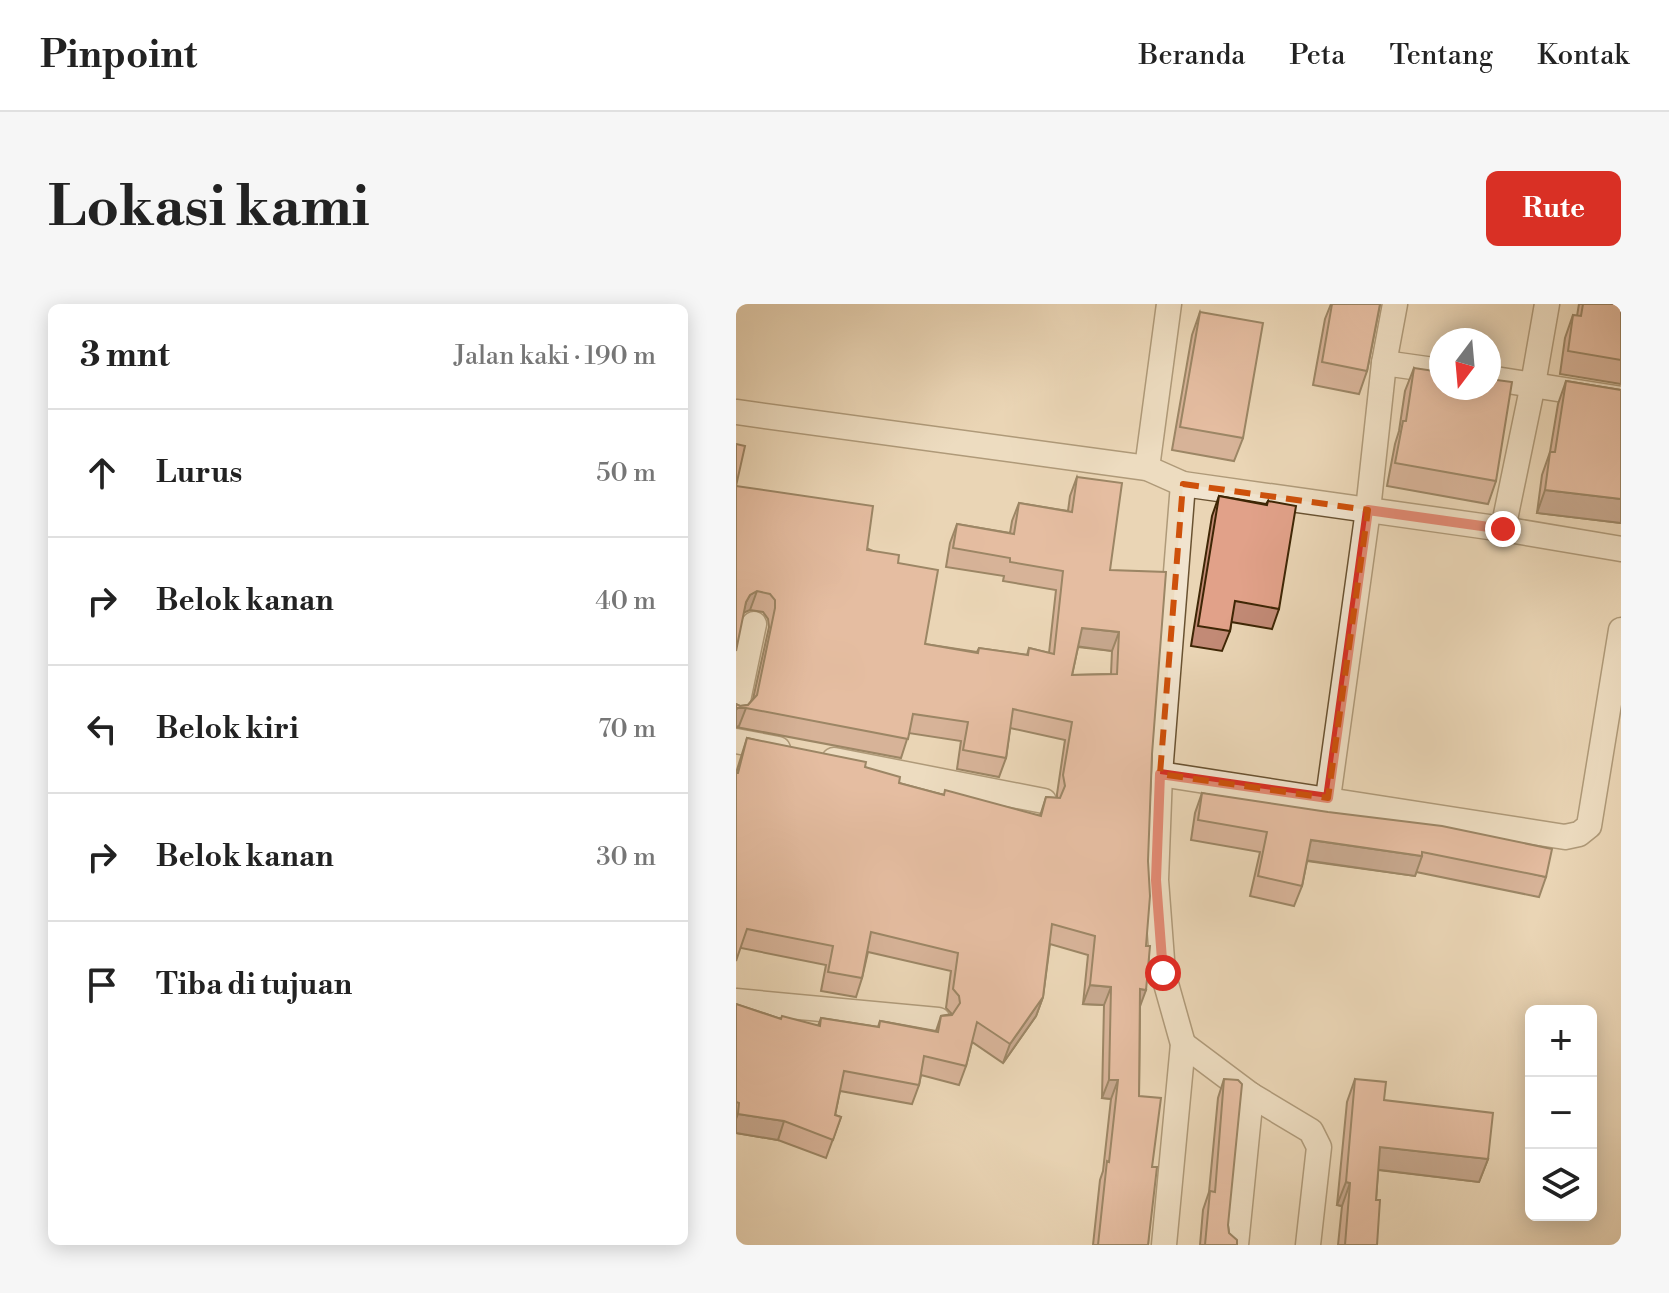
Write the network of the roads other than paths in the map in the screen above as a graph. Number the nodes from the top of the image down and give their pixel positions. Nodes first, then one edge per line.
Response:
1 (1169, 304) edge
2 (1395, 304) edge
3 (1547, 304) edge
4 (1384, 363) junction
5 (1429, 369) edge
6 (1501, 380) edge
7 (1533, 384) junction
8 (1621, 399) edge
9 (736, 412) edge
10 (1147, 468) junction
11 (1183, 484) junction
12 (1368, 510) junction
13 (1503, 529) junction
14 (1621, 549) edge
15 (754, 624) dead end
16 (1621, 630) edge
17 (736, 710) edge
18 (736, 741) edge
19 (1160, 774) junction
20 (1328, 798) junction
21 (1044, 801) edge
22 (736, 1001) edge
23 (938, 1020) edge
24 (1183, 1044) junction
25 (1251, 1095) junction
26 (1164, 1245) edge
27 (1236, 1245) edge
28 (1308, 1245) edge

1 - 10 street
2 - 4 street
3 - 7 street
4 - 5 street
4 - 12 street
6 - 7 street
7 - 8 street
7 - 13 street
9 - 10 street
10 - 11 street
11 - 12 street
11 - 19 street
12 - 13 street
12 - 20 street
13 - 14 street
15 - 17 street
16 - 20 street
18 - 21 street
19 - 20 street
19 - 24 street
22 - 23 street
24 - 25 street
24 - 26 street
25 - 27 street
25 - 28 street

